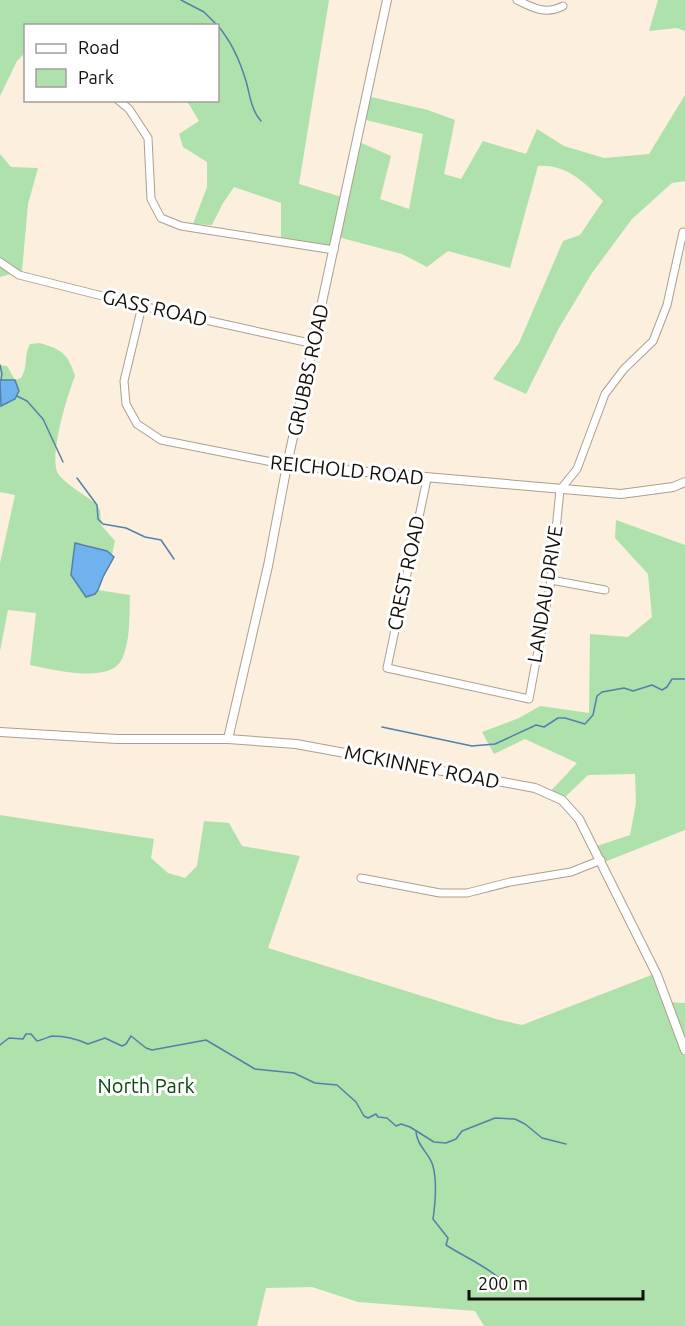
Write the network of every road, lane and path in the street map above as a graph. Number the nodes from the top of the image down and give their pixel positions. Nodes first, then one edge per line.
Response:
1 (387, 0) edge
2 (517, 0) edge
3 (563, 6) dead end
4 (120, 102) edge
5 (683, 232) dead end
6 (334, 250) junction
7 (0, 262) edge
8 (142, 306) junction
9 (314, 344) junction
10 (287, 465) junction
11 (427, 478) junction
12 (685, 482) edge
13 (560, 490) junction
14 (551, 580) junction
15 (605, 590) dead end
16 (529, 699) joint
17 (0, 732) edge
18 (228, 739) junction
19 (601, 860) junction
20 (361, 878) dead end
21 (685, 1050) edge

1 - 6 street, GRUBBS ROAD
2 - 3 street
4 - 6 street
5 - 13 street
6 - 9 street, GRUBBS ROAD
7 - 8 street, GASS ROAD
8 - 9 street, GASS ROAD
8 - 10 street, REICHOLD ROAD
9 - 10 street, GRUBBS ROAD
10 - 11 street, REICHOLD ROAD
10 - 18 street, GRUBBS ROAD
11 - 13 street, REICHOLD ROAD
11 - 16 street, CREST ROAD
12 - 13 street, REICHOLD ROAD
13 - 14 street, LANDAU DRIVE
14 - 15 street
14 - 16 street, LANDAU DRIVE
17 - 18 street, MCKINNEY ROAD
18 - 19 street, MCKINNEY ROAD
19 - 20 street
19 - 21 street, MCKINNEY ROAD

